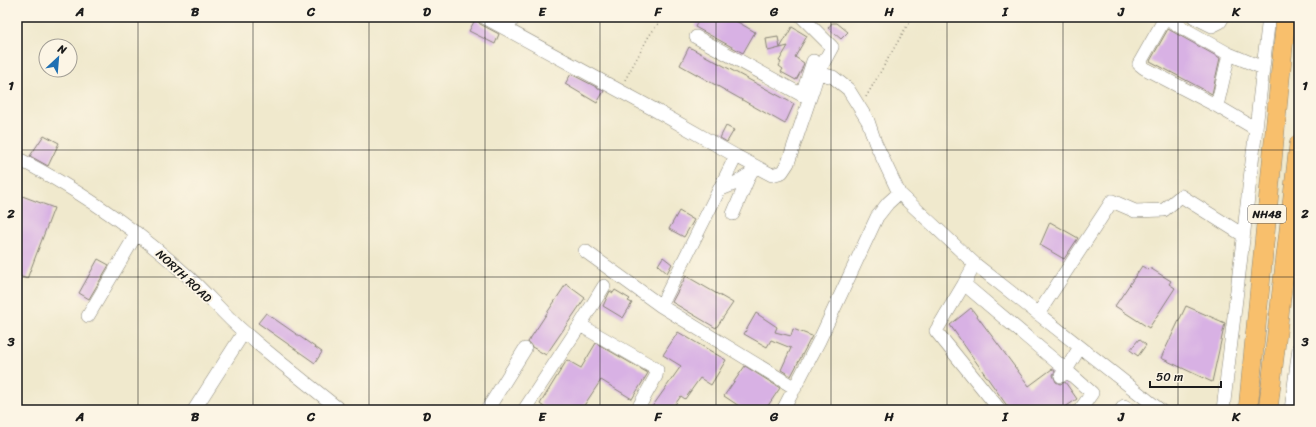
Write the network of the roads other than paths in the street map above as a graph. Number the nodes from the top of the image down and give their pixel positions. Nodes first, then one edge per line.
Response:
1 (484, 17) edge
2 (514, 17) edge
3 (802, 17) edge
4 (1194, 17) edge
5 (1223, 17) edge
6 (1269, 17) edge
7 (1286, 17) edge
8 (507, 29) junction
9 (696, 37) dead end
10 (1229, 54) junction
11 (1263, 68) junction
12 (820, 69) junction
13 (1217, 106) junction
14 (1256, 129) junction
15 (1299, 144) edge
16 (736, 156) junction
17 (17, 158) edge
18 (753, 170) junction
19 (719, 190) junction
20 (899, 193) junction
21 (733, 214) dead end
22 (137, 233) junction
23 (1243, 235) junction
24 (585, 251) dead end
25 (975, 264) junction
26 (964, 284) junction
27 (604, 286) dead end
28 (661, 306) junction
29 (1038, 314) junction
30 (88, 316) dead end
31 (580, 326) junction
32 (244, 332) junction
33 (1080, 347) junction
34 (1299, 348) edge
35 (525, 349) dead end
36 (1298, 372) edge
37 (1063, 373) junction
38 (795, 388) junction
39 (1157, 409) edge
40 (194, 410) edge
41 (340, 410) edge
42 (487, 410) edge
43 (524, 410) edge
44 (637, 410) edge
45 (783, 410) edge
46 (1000, 410) edge
47 (1080, 410) edge
48 (1120, 410) edge
49 (1131, 410) edge
50 (1223, 410) edge
51 (1248, 410) edge
52 (1268, 410) edge
53 (1291, 410) edge

1 - 8 street
2 - 8 street
3 - 12 street
4 - 5 street
6 - 11 street
7 - 51 highway, NH48
8 - 16 street
9 - 12 street
10 - 11 street
10 - 13 street
10 - 13 street
11 - 14 street
12 - 18 street
12 - 20 street
13 - 14 street
14 - 23 street
15 - 52 highway, NH48
16 - 18 street
16 - 19 street
17 - 22 street, NORTH ROAD
18 - 19 street
18 - 21 street
19 - 28 street
20 - 25 street
20 - 38 street
22 - 30 street
22 - 32 street, NORTH ROAD
23 - 29 street
23 - 50 street
24 - 28 street
25 - 26 street
25 - 29 street
26 - 37 street
26 - 46 street
27 - 31 street
28 - 38 street
29 - 33 street
31 - 43 street
31 - 44 street
32 - 40 street
32 - 41 street, NORTH ROAD
33 - 37 street
33 - 39 street
34 - 36 street
35 - 42 street
36 - 53 street
37 - 47 street
38 - 45 street
48 - 49 street

